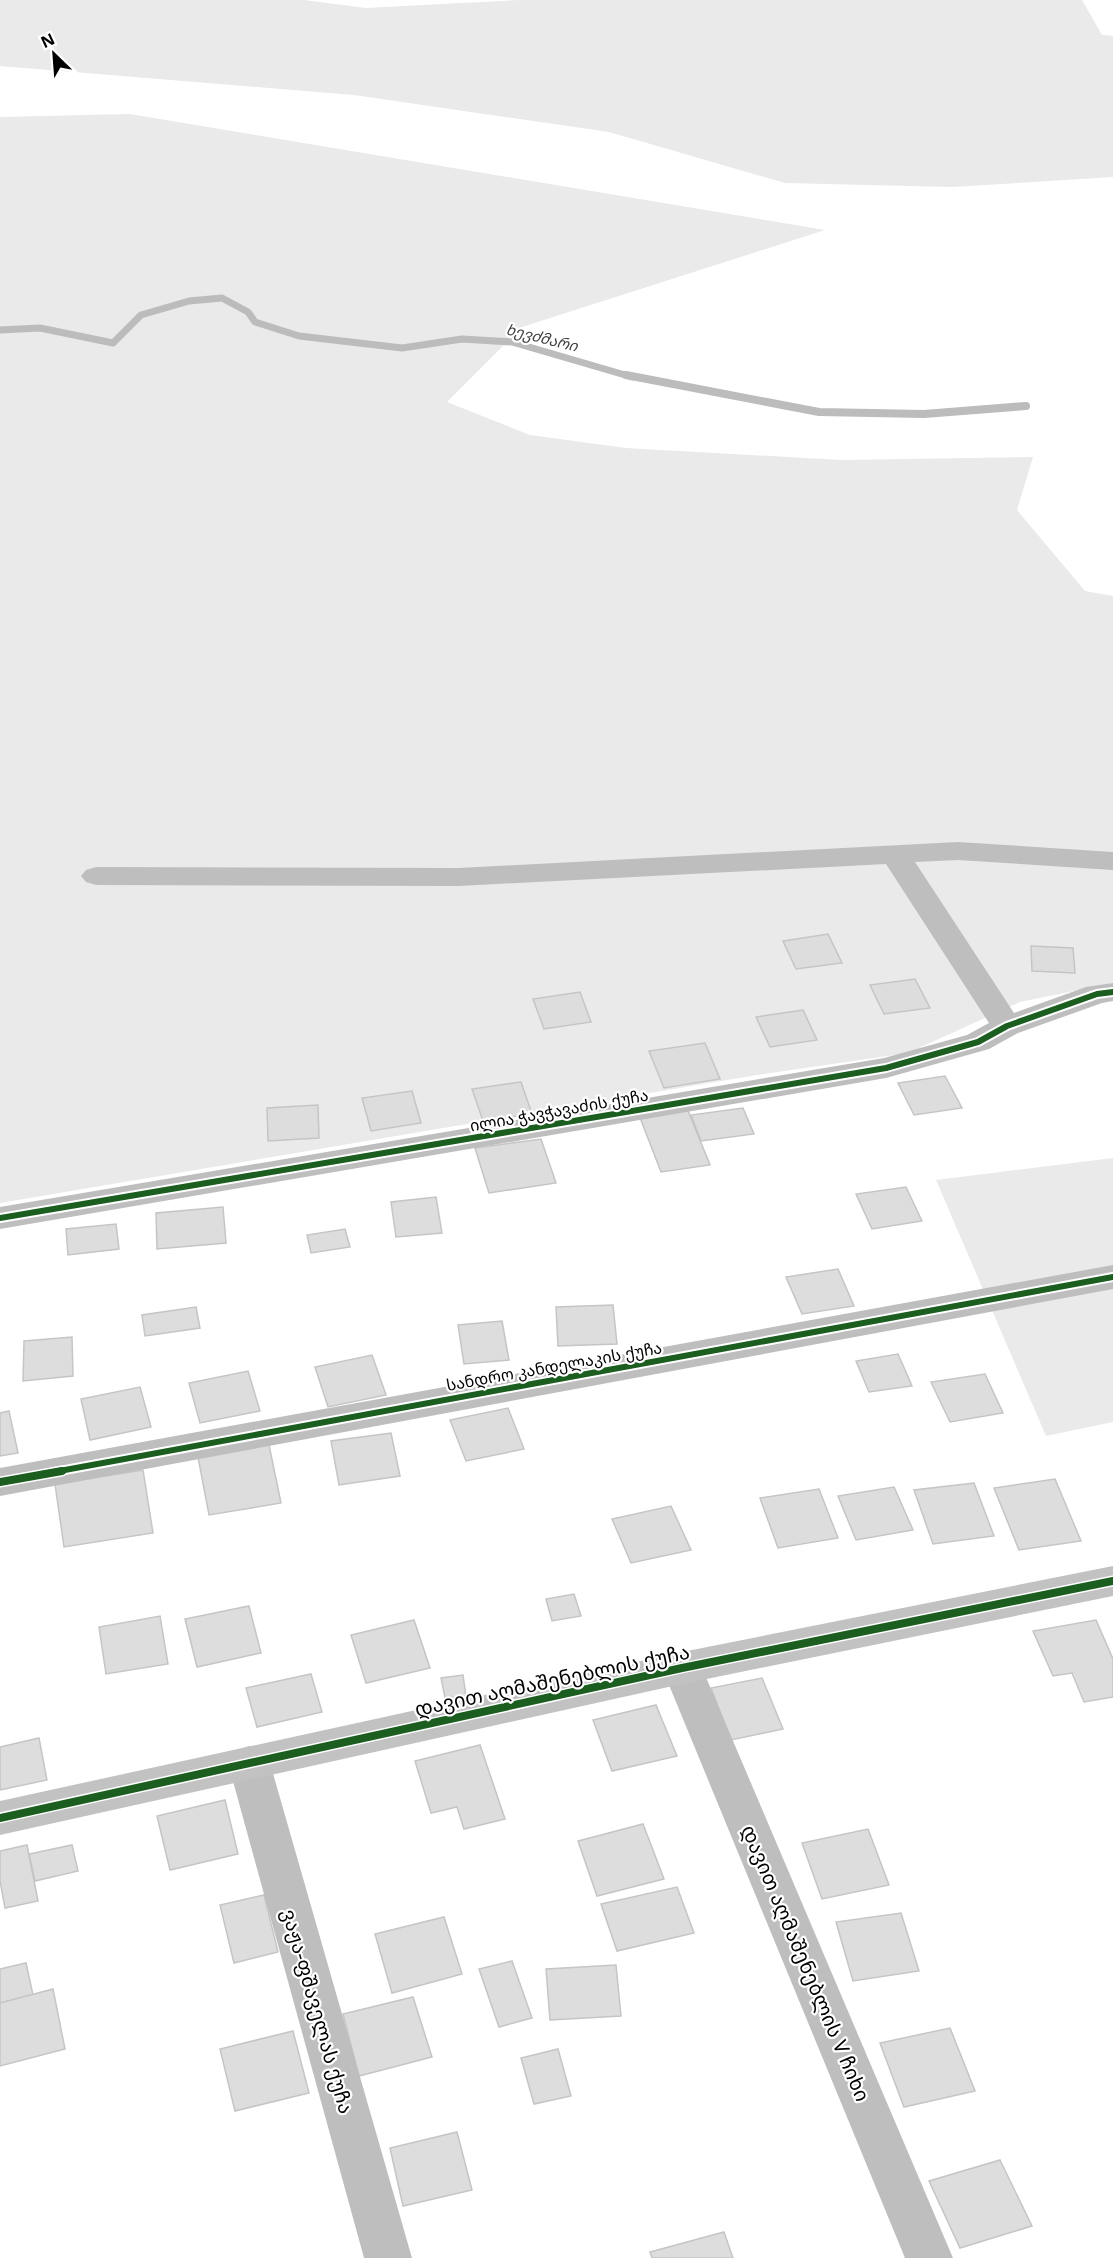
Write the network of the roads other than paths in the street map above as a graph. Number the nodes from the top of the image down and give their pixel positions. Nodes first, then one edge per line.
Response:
1 (894, 853) junction
2 (1113, 861) edge
3 (96, 876) dead end
4 (1113, 992) edge
5 (1007, 1026) junction
6 (0, 1218) edge
7 (1113, 1277) edge
8 (0, 1482) edge
9 (1113, 1581) edge
10 (682, 1668) junction
11 (249, 1763) junction
12 (0, 1818) edge
13 (388, 2258) edge
14 (929, 2258) edge

1 - 2 street
1 - 3 street
1 - 5 street
4 - 5 street, ილია ჭავჭავაძის ქუჩა
5 - 6 street, ილია ჭავჭავაძის ქუჩა
7 - 8 street, სანდრო კანდელაკის ქუჩა
9 - 10 street, დავით აღმაშენებლის ქუჩა
10 - 11 street, დავით აღმაშენებლის ქუჩა
10 - 14 street, დავით აღმაშენებლის V ჩიხი
11 - 12 street, დავით აღმაშენებლის ქუჩა
11 - 13 street, ვაჟა-ფშაველას ქუჩა

